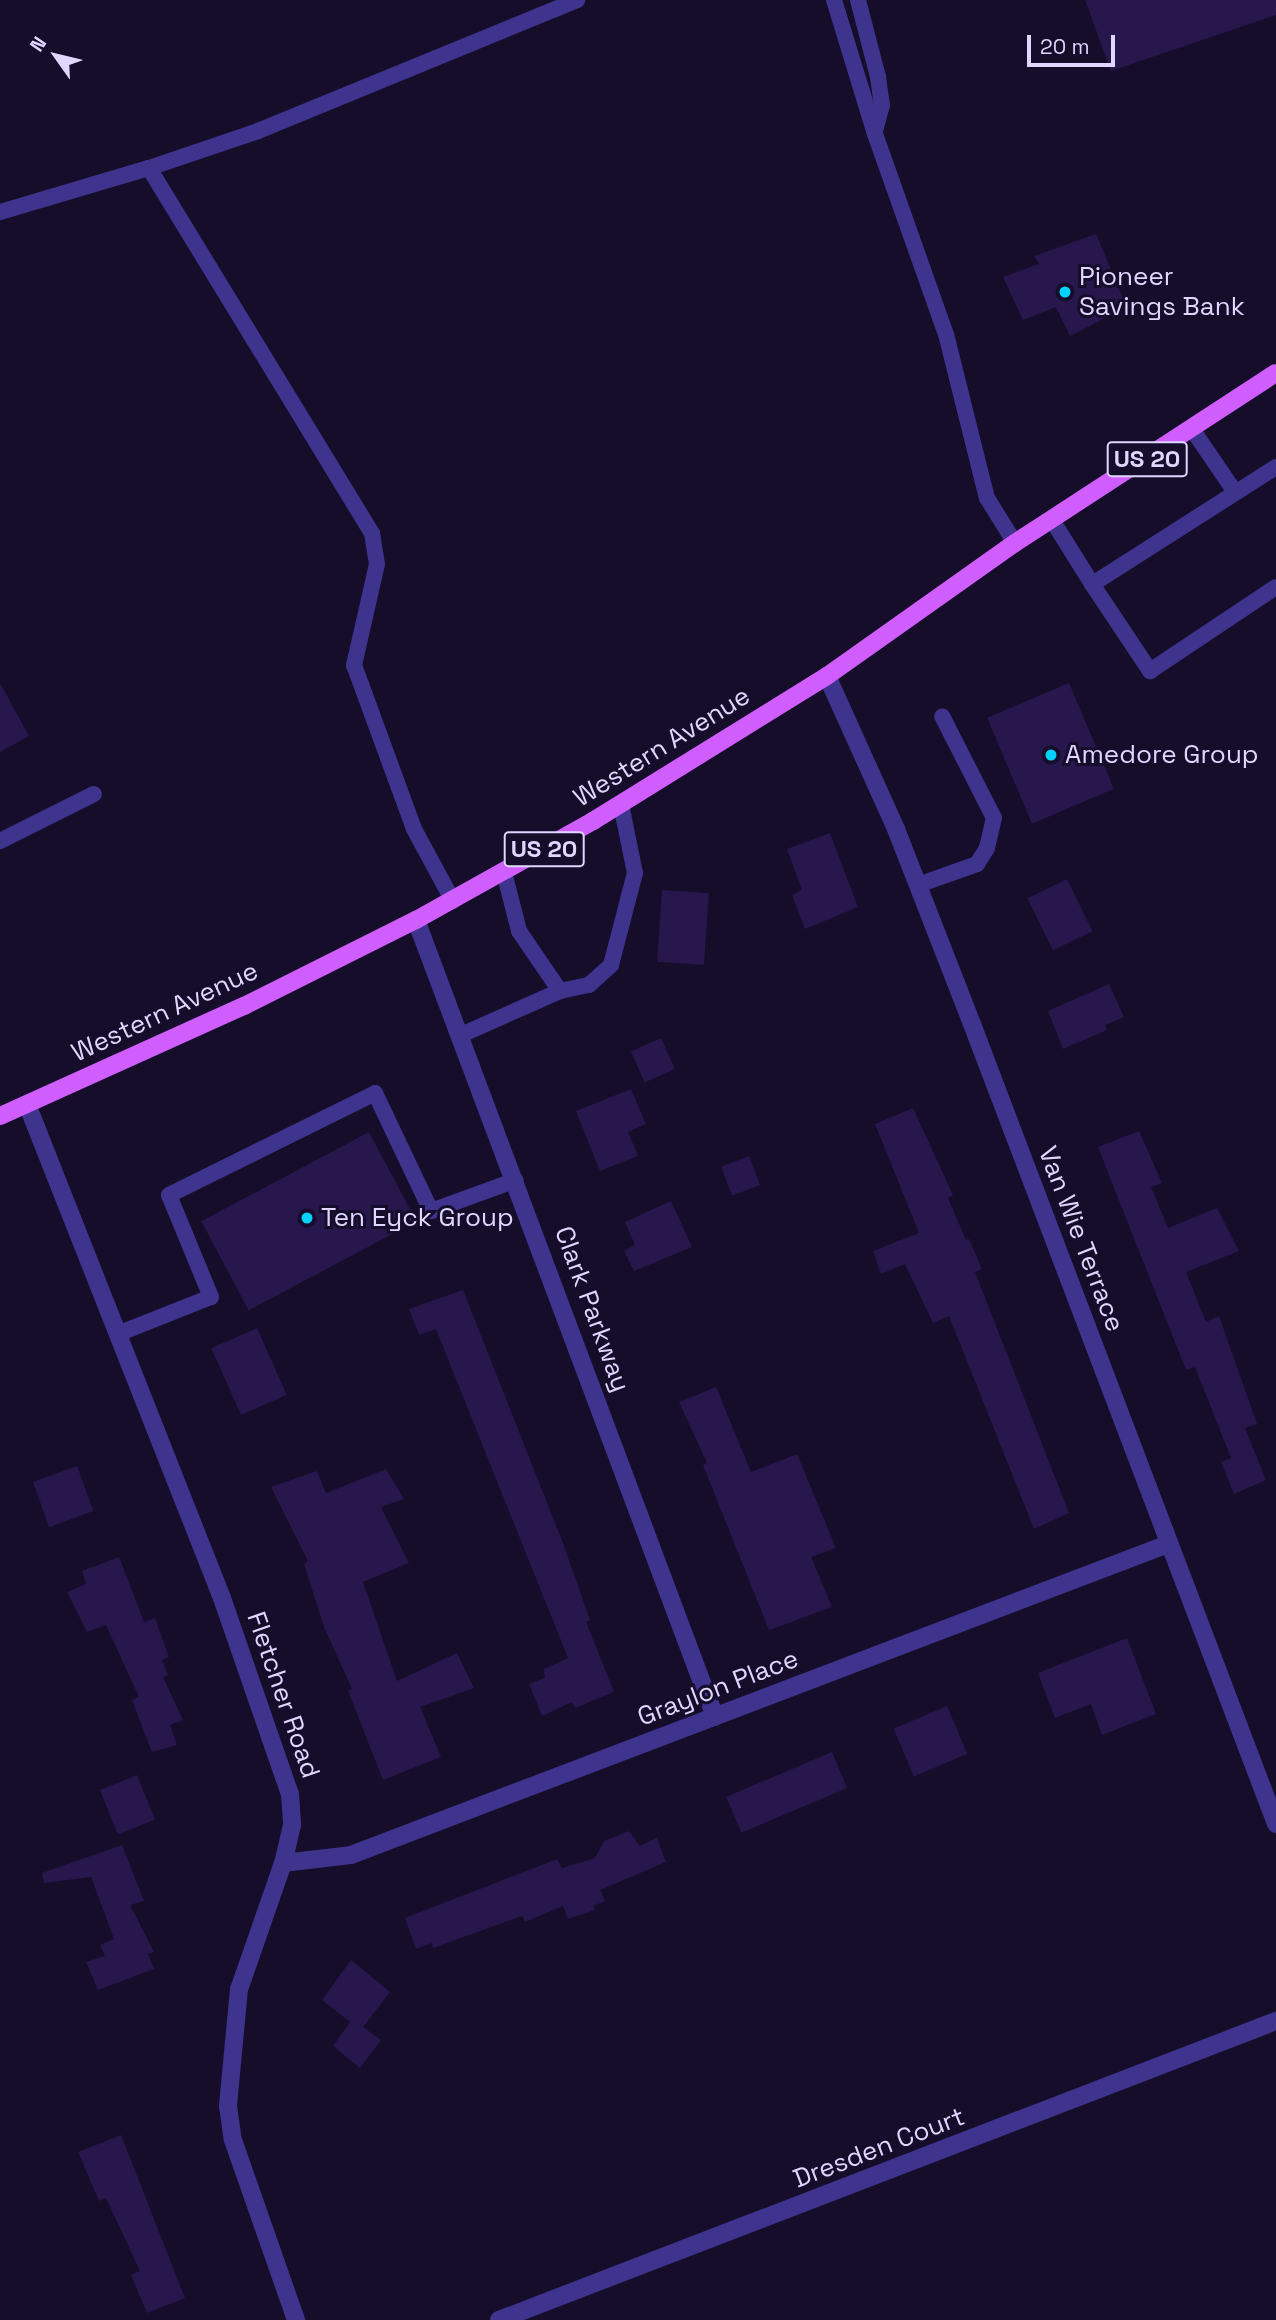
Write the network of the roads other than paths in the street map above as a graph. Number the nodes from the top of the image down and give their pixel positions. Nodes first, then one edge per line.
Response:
1 (576, 0) edge
2 (834, 0) edge
3 (858, 0) edge
4 (875, 134) junction
5 (149, 169) junction
6 (0, 212) edge
7 (1276, 373) edge
8 (1192, 429) junction
9 (1273, 473) edge
10 (1235, 492) junction
11 (1052, 520) junction
12 (1015, 543) junction
13 (1092, 584) junction
14 (1276, 587) edge
15 (827, 676) junction
16 (942, 716) dead end
17 (94, 794) dead end
18 (621, 804) junction
19 (0, 841) edge
20 (504, 872) junction
21 (918, 885) junction
22 (453, 901) junction
23 (416, 920) junction
24 (560, 991) junction
25 (461, 1035) junction
26 (27, 1104) junction
27 (0, 1116) edge
28 (516, 1180) junction
29 (120, 1333) junction
30 (1168, 1544) junction
31 (715, 1717) junction
32 (1276, 1824) edge
33 (283, 1863) junction
34 (1276, 2021) edge
35 (296, 2320) edge
36 (499, 2320) edge

1 - 5 lane
2 - 4 lane
3 - 4 lane
4 - 12 lane
5 - 6 lane
5 - 22 lane
7 - 8 main road, Western Avenue / US 20
8 - 10 lane
8 - 11 main road, Western Avenue / US 20
9 - 10 lane
10 - 13 lane
11 - 12 main road, Western Avenue / US 20
11 - 13 lane
12 - 15 main road, Western Avenue / US 20
13 - 14 lane
15 - 18 main road, Western Avenue / US 20
15 - 21 street, Van Wie Terrace
16 - 21 lane
17 - 19 lane
18 - 20 main road, Western Avenue / US 20
18 - 24 lane
20 - 22 main road, Western Avenue / US 20
20 - 24 lane
21 - 30 street, Van Wie Terrace
22 - 23 main road, Western Avenue / US 20
23 - 25 street, Clark Parkway
23 - 26 main road, Western Avenue / US 20
24 - 25 lane
25 - 28 street, Clark Parkway
26 - 27 main road, Western Avenue / US 20
26 - 29 street, Fletcher Road
28 - 29 lane
28 - 31 street, Clark Parkway
29 - 33 street, Fletcher Road
30 - 31 street, Graylon Place
30 - 32 street, Van Wie Terrace
31 - 33 street, Graylon Place
33 - 35 street, Fletcher Road
34 - 36 street, Dresden Court

